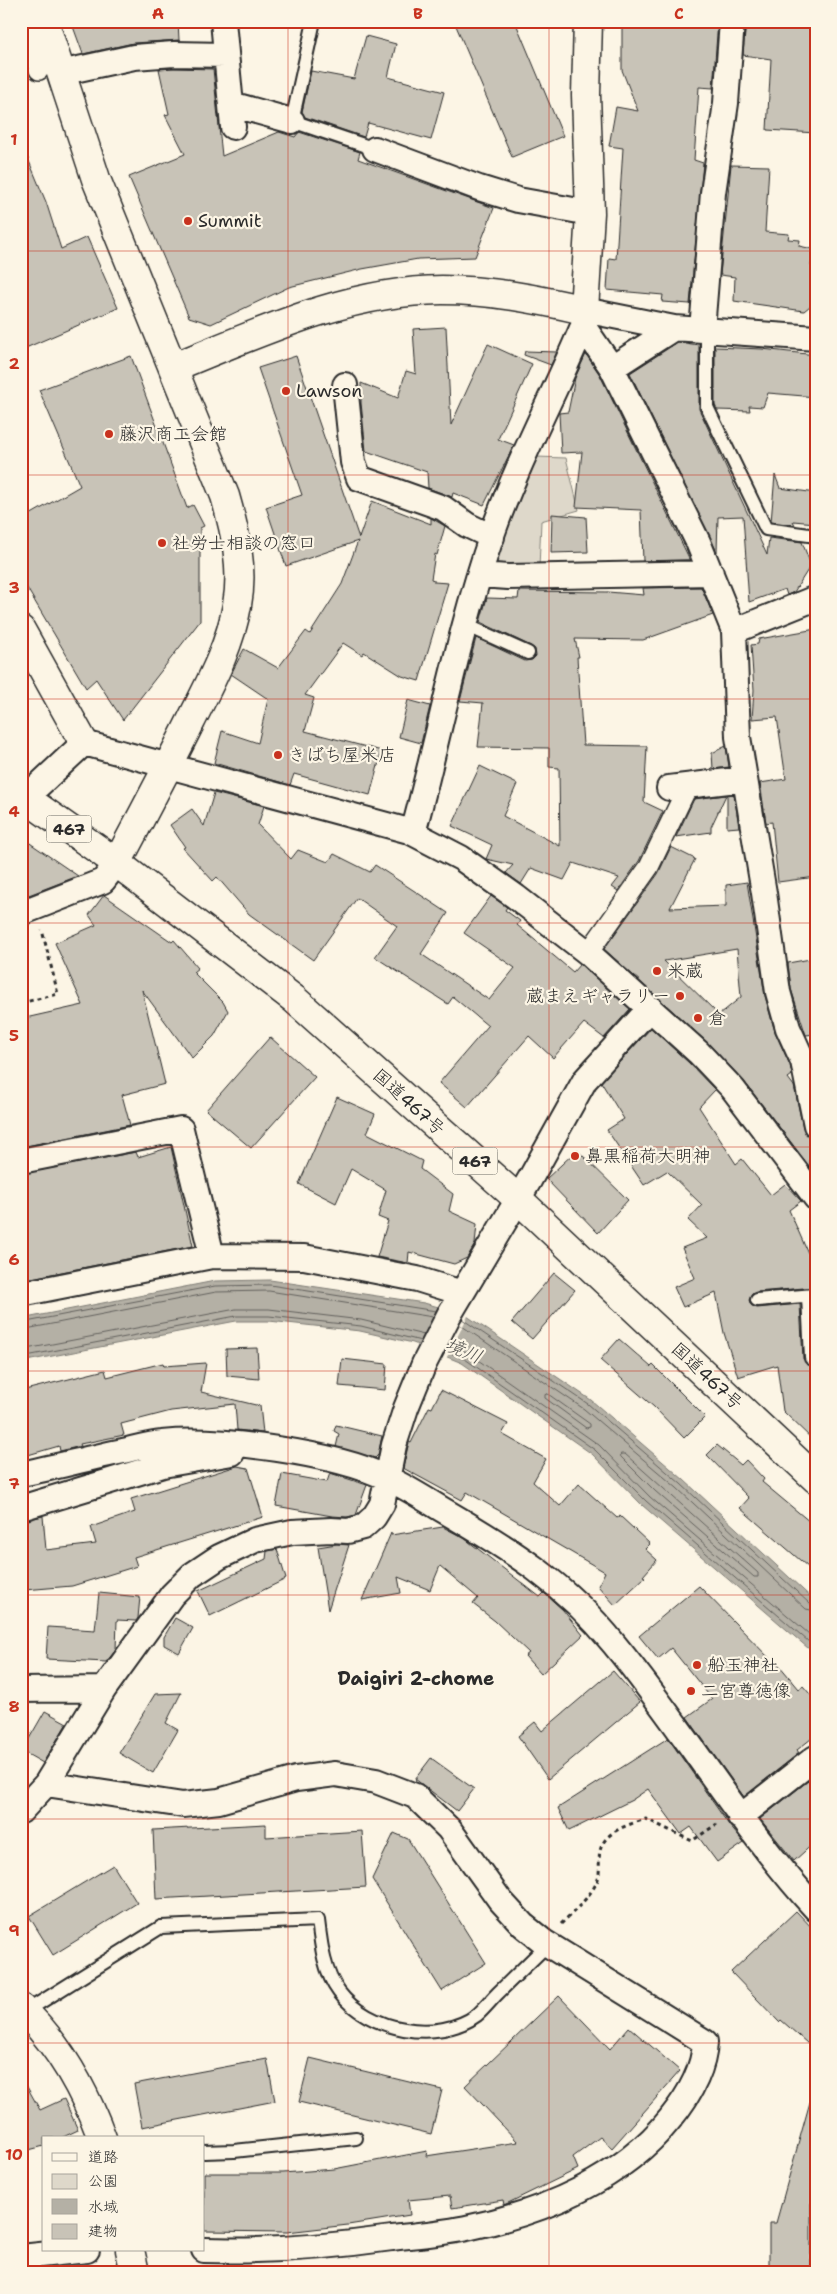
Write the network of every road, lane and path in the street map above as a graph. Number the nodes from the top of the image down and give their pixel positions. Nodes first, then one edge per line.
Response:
1 (22, 21) edge
2 (44, 21) edge
3 (222, 21) edge
4 (314, 21) edge
5 (588, 21) edge
6 (732, 21) edge
7 (225, 55) junction
8 (50, 72) junction
9 (231, 104) junction
10 (292, 121) junction
11 (234, 128) dead end
12 (375, 149) joint
13 (590, 213) junction
14 (583, 318) junction
15 (674, 328) junction
16 (705, 330) junction
17 (816, 338) edge
18 (174, 367) junction
19 (612, 368) junction
20 (345, 385) dead end
21 (816, 536) edge
22 (492, 537) junction
23 (711, 573) junction
24 (480, 575) junction
25 (816, 598) edge
26 (466, 624) junction
27 (21, 630) edge
28 (734, 631) junction
29 (528, 653) dead end
30 (84, 743) junction
31 (168, 766) junction
32 (745, 779) junction
33 (678, 787) joint
34 (23, 796) edge
35 (413, 832) junction
36 (117, 864) junction
37 (29, 910) edge
38 (588, 953) junction
39 (21, 1003) edge
40 (650, 1008) junction
41 (816, 1125) edge
42 (21, 1161) edge
43 (814, 1187) edge
44 (518, 1199) junction
45 (212, 1256) junction
46 (462, 1293) junction
47 (21, 1294) edge
48 (812, 1296) edge
49 (757, 1300) dead end
50 (811, 1358) dead end
51 (258, 1448) junction
52 (21, 1474) edge
53 (386, 1477) junction
54 (816, 1479) edge
55 (21, 1508) edge
56 (104, 1689) junction
57 (21, 1690) edge
58 (815, 1758) edge
59 (46, 1784) junction
60 (21, 1811) edge
61 (738, 1814) junction
62 (816, 1910) edge
63 (545, 1944) junction
64 (23, 2010) edge
65 (101, 2136) edge
66 (356, 2138) dead end
67 (205, 2152) edge
68 (205, 2250) edge
69 (65, 2252) edge
70 (130, 2252) edge
71 (21, 2256) edge
72 (134, 2273) edge

1 - 8 street
2 - 8 main road
3 - 7 street
4 - 10 lane
5 - 13 main road
6 - 16 street
7 - 8 street
7 - 9 street
8 - 18 main road
9 - 10 street
9 - 11 street
10 - 12 lane
12 - 13 street
13 - 14 main road
14 - 15 street
14 - 18 main road
14 - 19 street
14 - 22 street
15 - 16 street
15 - 19 street
16 - 17 street
16 - 21 lane
18 - 31 main road
19 - 23 street
20 - 22 street
22 - 24 street
23 - 24 street
23 - 28 street
24 - 26 street
25 - 28 street
26 - 29 lane
26 - 35 street
27 - 30 main road
28 - 32 street
30 - 31 street
30 - 34 street
31 - 35 street
31 - 36 main road
32 - 33 street
32 - 41 street
33 - 38 street
34 - 36 main road, 国道467号 / 467
35 - 38 street
36 - 37 street
36 - 44 main road, 国道467号 / 467
37 - 39 path
38 - 40 street
40 - 43 street
40 - 44 street
42 - 45 street
44 - 46 street
44 - 54 main road, 国道467号 / 467
45 - 46 street
45 - 47 street
46 - 53 street
48 - 49 lane
48 - 50 lane
51 - 52 street
51 - 53 street
51 - 55 street
53 - 56 street
53 - 61 street
56 - 57 street
56 - 59 street
58 - 61 street
59 - 60 street
59 - 63 street
61 - 62 street
61 - 63 path
63 - 64 lane
63 - 68 street
64 - 65 main road
66 - 67 lane
69 - 71 street
70 - 72 main road

